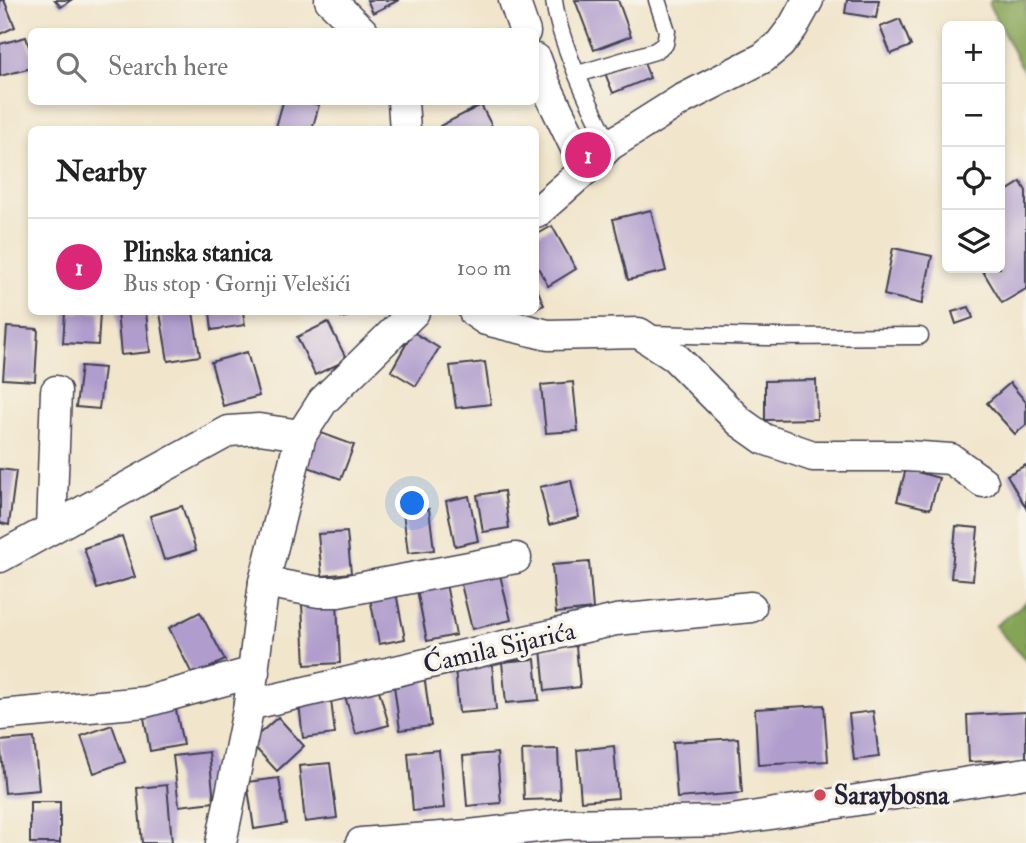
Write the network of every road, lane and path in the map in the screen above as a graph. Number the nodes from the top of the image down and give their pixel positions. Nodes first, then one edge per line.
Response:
1 (330, 0) edge
2 (514, 0) edge
3 (554, 0) edge
4 (657, 0) edge
5 (808, 0) edge
6 (359, 28) edge
7 (524, 28) edge
8 (539, 67) edge
9 (578, 74) junction
10 (402, 105) edge
11 (404, 126) edge
12 (610, 145) junction
13 (586, 169) junction
14 (539, 211) edge
15 (411, 315) edge
16 (478, 315) edge
17 (639, 333) junction
18 (920, 336) dead end
19 (55, 391) dead end
20 (301, 435) junction
21 (983, 482) dead end
22 (51, 529) junction
23 (0, 557) edge
24 (516, 558) dead end
25 (264, 582) junction
26 (751, 607) dead end
27 (254, 672) junction
28 (249, 705) junction
29 (0, 715) edge
30 (1026, 772) edge
31 (221, 843) edge
32 (362, 843) edge

1 - 6 street
2 - 7 street
3 - 9 lane
4 - 9 lane
5 - 12 street
8 - 13 street
9 - 12 lane
10 - 11 street
12 - 13 street
13 - 14 street
15 - 20 street
16 - 17 street
17 - 18 lane
17 - 21 street
19 - 22 street
20 - 22 street
20 - 25 street
22 - 23 street
24 - 25 street
25 - 27 street
26 - 28 street, Ćamila Sijarića
27 - 28 street
27 - 29 street
28 - 31 street
30 - 32 street

